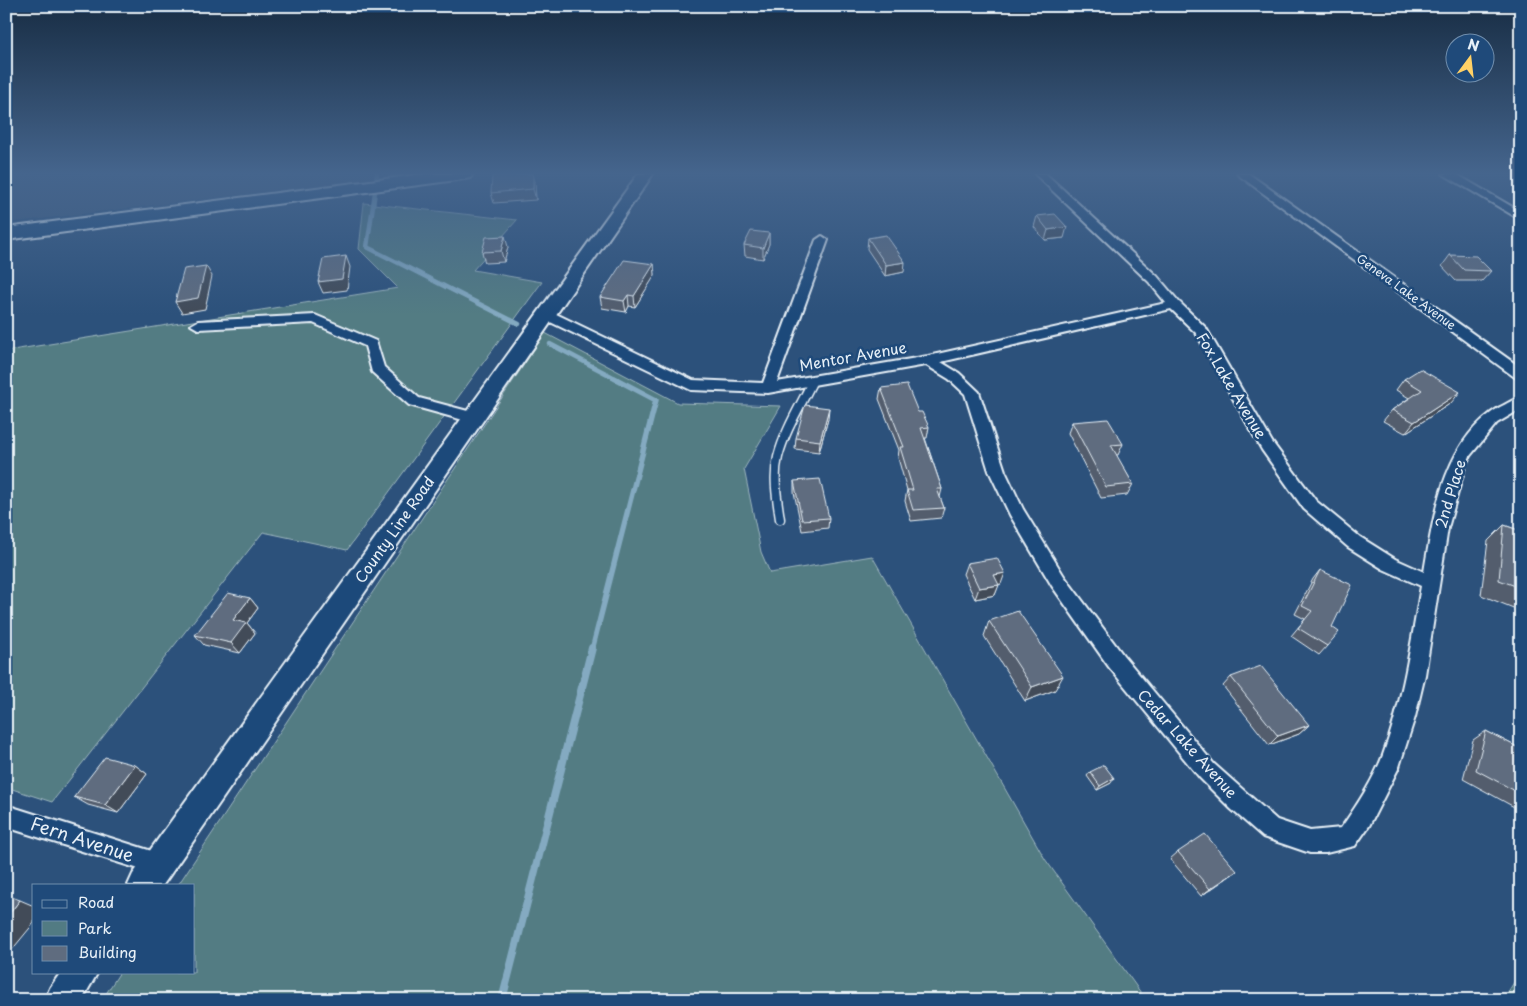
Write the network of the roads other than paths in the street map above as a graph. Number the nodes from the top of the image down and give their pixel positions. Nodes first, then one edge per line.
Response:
1 (100, 221) edge
2 (613, 221) edge
3 (1091, 221) edge
4 (1307, 221) edge
5 (6, 234) edge
6 (822, 240) dead end
7 (1174, 305) junction
8 (547, 315) junction
9 (198, 325) dead end
10 (928, 360) junction
11 (1521, 375) edge
12 (813, 380) junction
13 (768, 388) junction
14 (1521, 402) edge
15 (474, 418) junction
16 (780, 519) dead end
17 (1430, 582) junction
18 (6, 816) edge
19 (158, 864) junction
20 (145, 884) edge
21 (80, 974) edge
22 (62, 1000) edge

1 - 5 main road
2 - 8 street, County Line Road
3 - 7 street, Fox Lake Avenue
4 - 11 street, Geneva Lake Avenue
6 - 13 street
7 - 10 street, Mentor Avenue
7 - 17 street, Fox Lake Avenue
8 - 13 street, Mentor Avenue
8 - 15 street, County Line Road
9 - 15 street
10 - 12 street, Mentor Avenue
10 - 17 street, Cedar Lake Avenue
12 - 13 street, Mentor Avenue
12 - 16 lane
14 - 17 street, 2nd Place
15 - 19 street, County Line Road
18 - 19 street, Fern Avenue
19 - 20 street, County Line Road
21 - 22 street

